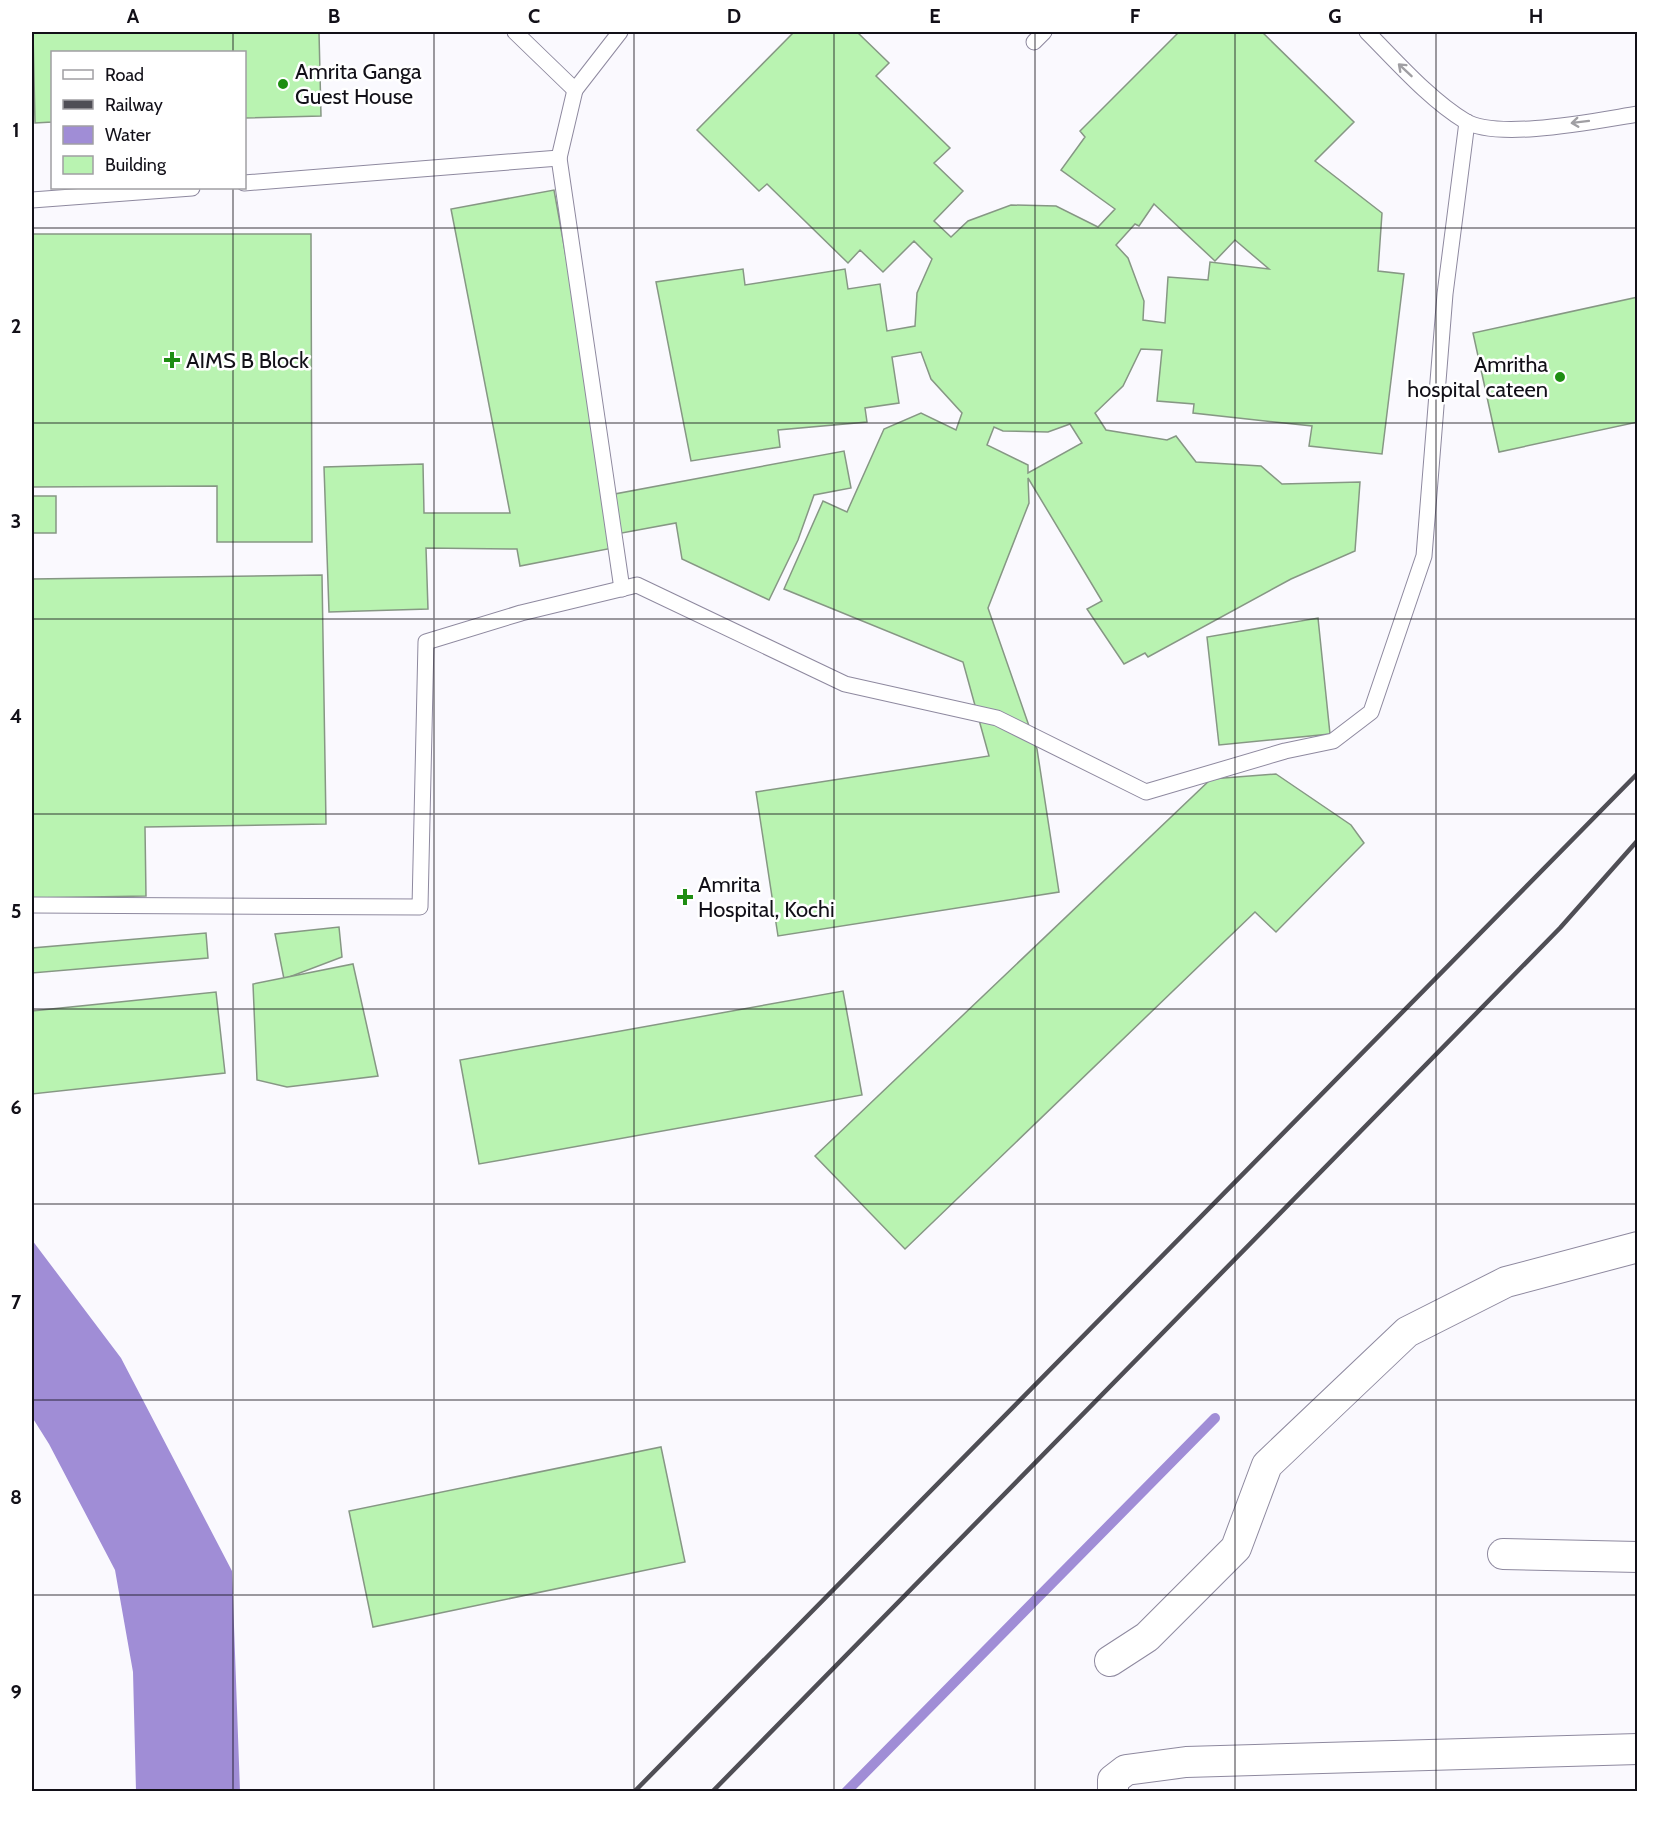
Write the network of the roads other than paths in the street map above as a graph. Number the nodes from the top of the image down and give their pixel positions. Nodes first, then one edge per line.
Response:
1 (515, 32) edge
2 (620, 32) edge
3 (1366, 32) edge
4 (575, 90) junction
5 (1638, 114) edge
6 (1467, 122) junction
7 (559, 158) junction
8 (246, 183) edge
9 (179, 189) edge
10 (32, 200) edge
11 (622, 589) junction
12 (32, 904) edge
13 (1638, 1247) edge
14 (1503, 1554) dead end
15 (1638, 1557) edge
16 (1110, 1661) dead end
17 (1638, 1749) edge
18 (1113, 1791) edge

1 - 4 lane
2 - 4 lane
6 -> 3 lane
4 - 7 lane
5 -> 6 lane
6 - 11 lane
7 - 8 lane
7 - 11 lane
9 - 10 lane
11 - 12 lane
13 - 16 street
14 - 15 street
17 - 18 street

